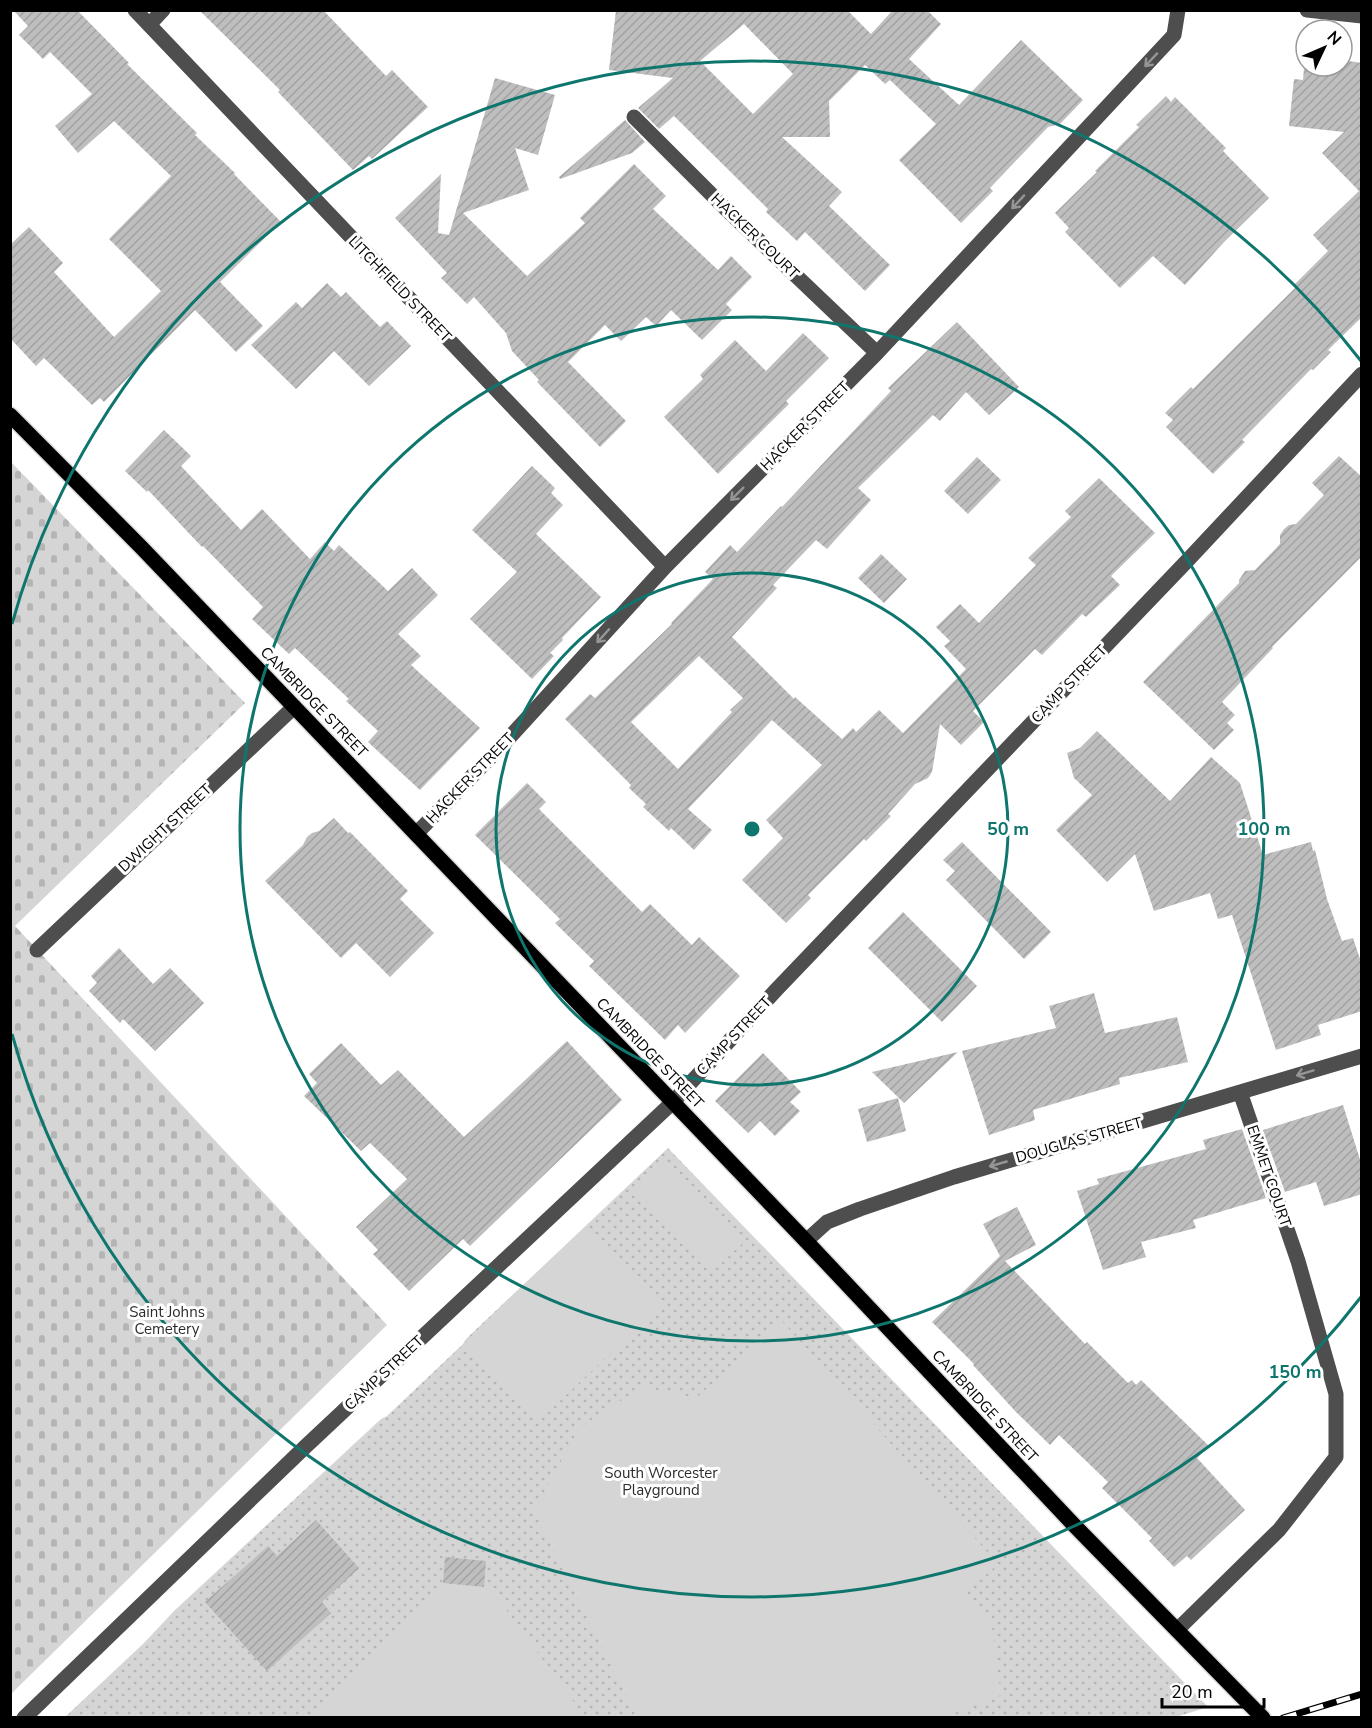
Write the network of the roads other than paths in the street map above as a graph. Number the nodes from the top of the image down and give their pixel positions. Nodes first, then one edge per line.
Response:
1 (135, 10) edge
2 (163, 10) edge
3 (1178, 10) edge
4 (1308, 10) edge
5 (1362, 16) edge
6 (149, 25) junction
7 (634, 117) dead end
8 (877, 353) junction
9 (1362, 374) edge
10 (10, 415) edge
11 (665, 567) junction
12 (294, 707) junction
13 (416, 834) junction
14 (37, 950) dead end
15 (1362, 1056) edge
16 (1240, 1092) junction
17 (672, 1102) junction
18 (806, 1241) junction
19 (1177, 1630) junction
20 (24, 1718) edge
21 (1263, 1718) edge

1 - 6 street, LITCHFIELD STREET
2 - 6 street
3 -> 8 street, HACKER STREET
4 - 5 street
6 - 11 street, LITCHFIELD STREET
7 - 8 street, HACKER COURT
8 -> 11 street, HACKER STREET
9 - 17 street, CAMP STREET
10 - 12 main road, CAMBRIDGE STREET
11 -> 13 street, HACKER STREET
12 - 13 main road, CAMBRIDGE STREET
12 - 14 street, DWIGHT STREET
13 - 17 main road, CAMBRIDGE STREET
15 -> 16 street, DOUGLAS STREET
16 -> 18 street, DOUGLAS STREET
16 - 19 street, EMMET COURT
17 - 18 main road, CAMBRIDGE STREET
17 - 20 street, CAMP STREET
18 - 19 main road, CAMBRIDGE STREET
19 - 21 main road, CAMBRIDGE STREET

